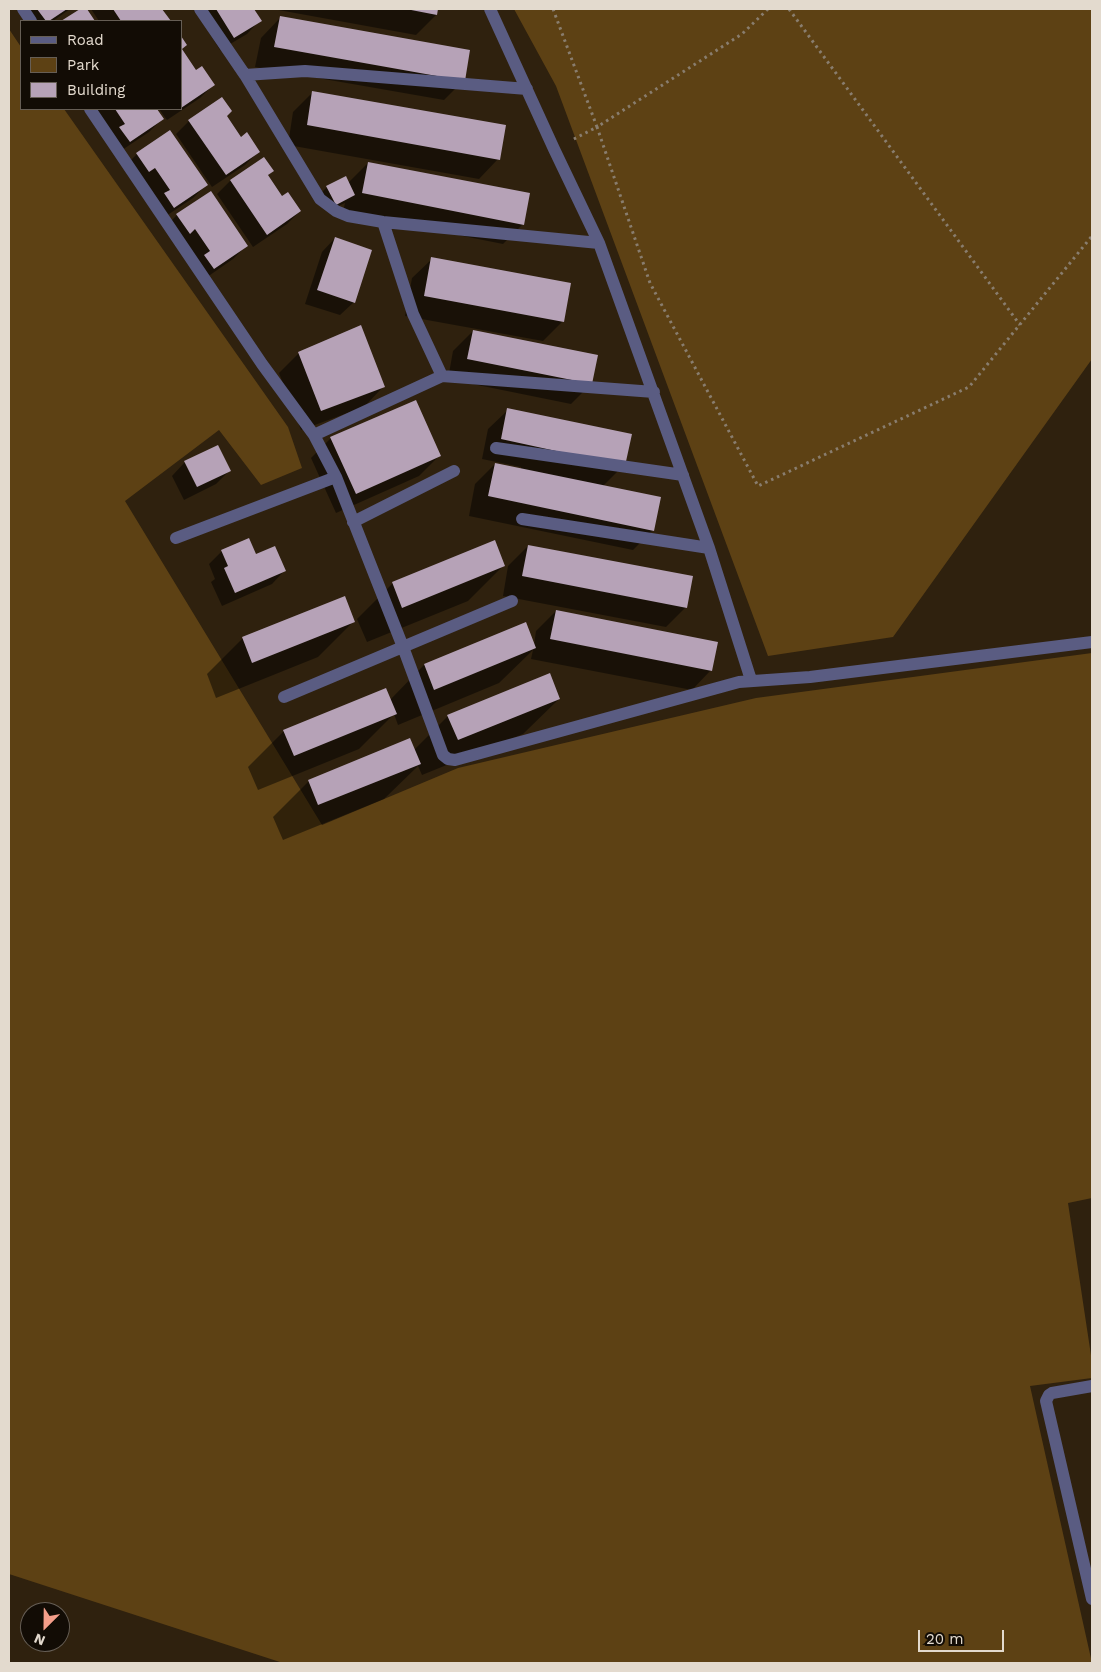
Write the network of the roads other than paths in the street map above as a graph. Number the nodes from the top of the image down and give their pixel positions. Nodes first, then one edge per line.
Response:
1 (23, 9) edge
2 (200, 9) edge
3 (490, 9) edge
4 (30, 20) edge
5 (245, 75) junction
6 (527, 89) junction
7 (91, 110) edge
8 (383, 222) junction
9 (599, 243) junction
10 (442, 376) junction
11 (654, 392) junction
12 (314, 435) junction
13 (496, 448) dead end
14 (454, 471) dead end
15 (683, 475) junction
16 (336, 477) junction
17 (522, 519) dead end
18 (353, 522) junction
19 (176, 538) dead end
20 (709, 548) junction
21 (512, 601) dead end
22 (1092, 642) edge
23 (403, 647) junction
24 (751, 680) junction
25 (284, 697) dead end
26 (1092, 1386) edge
27 (1090, 1572) edge
28 (1092, 1599) edge

1 - 4 street
2 - 5 street
3 - 6 street
5 - 6 street
5 - 8 street
6 - 9 street
7 - 12 street
8 - 9 street
8 - 10 street
9 - 11 street
10 - 11 street
10 - 12 street
11 - 15 street
12 - 16 street
13 - 15 street
14 - 18 street
15 - 20 street
16 - 18 street
16 - 19 street
17 - 20 street
18 - 23 street
20 - 24 street
21 - 23 street
22 - 24 street
23 - 24 street
23 - 25 street
26 - 27 street
27 - 28 street

